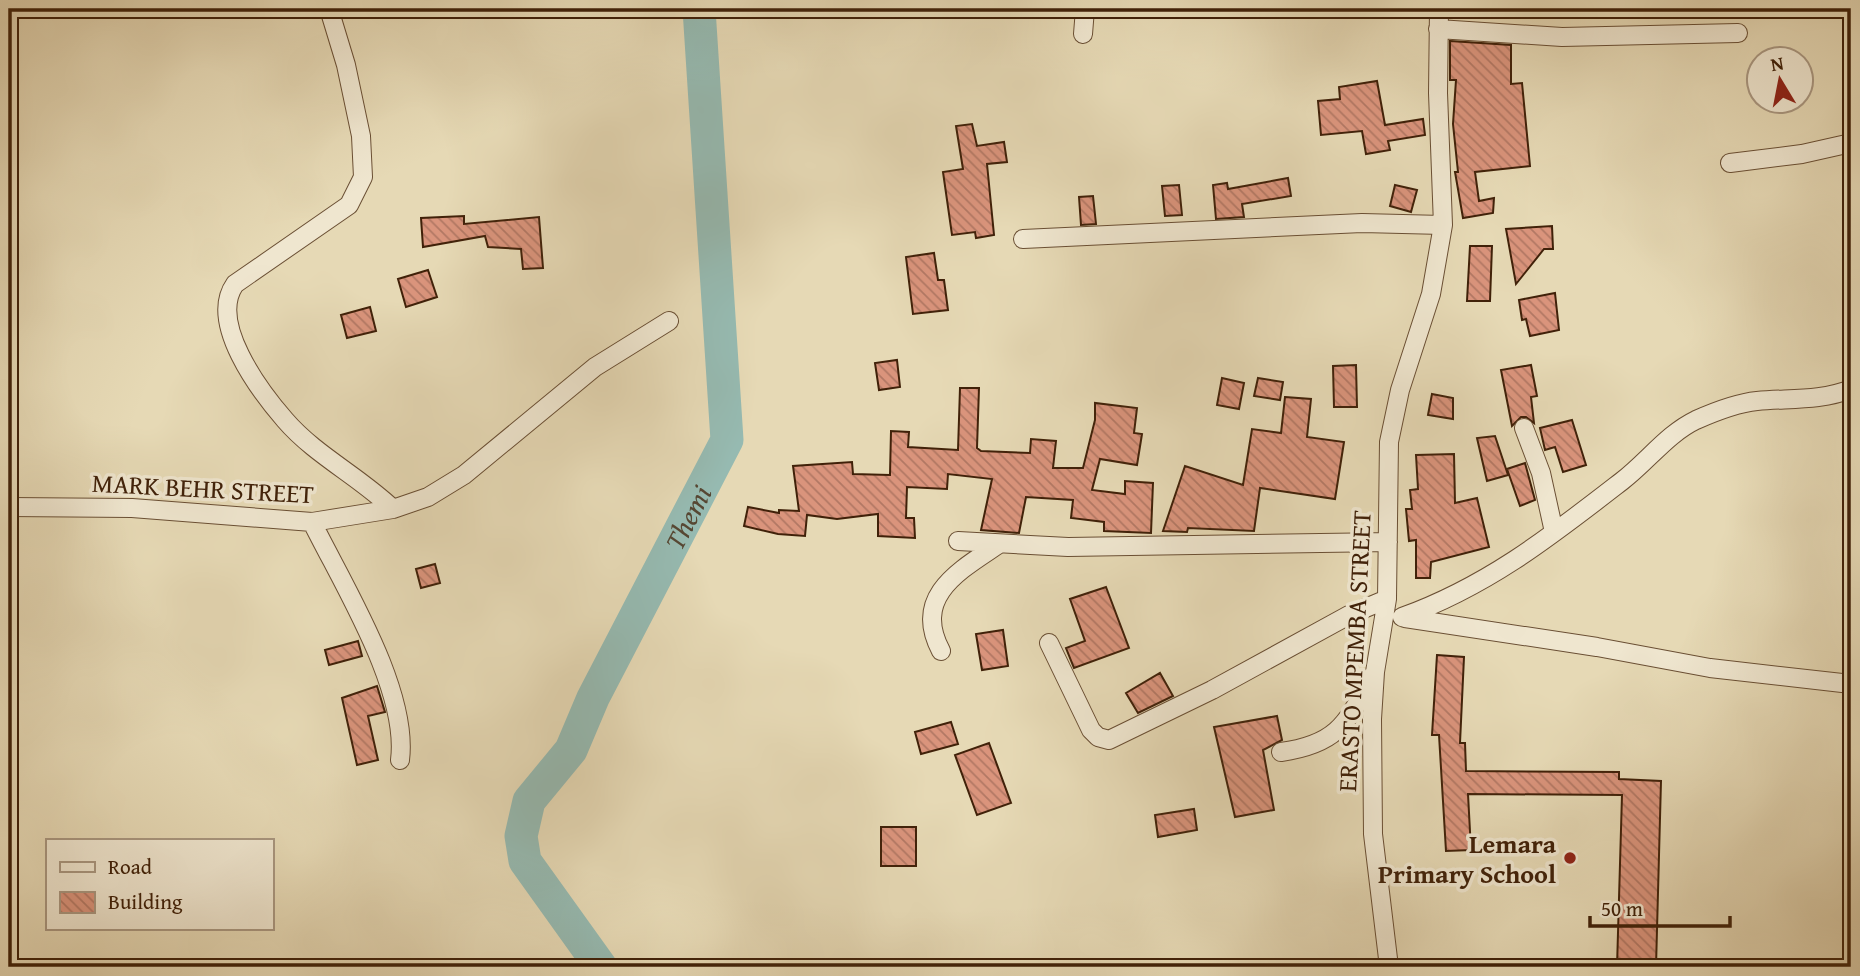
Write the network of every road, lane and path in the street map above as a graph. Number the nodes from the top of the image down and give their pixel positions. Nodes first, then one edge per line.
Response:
1 (329, 9) edge
2 (1085, 9) edge
3 (1439, 9) edge
4 (1438, 29) junction
5 (1738, 33) dead end
6 (1083, 34) dead end
7 (1851, 144) edge
8 (1730, 163) dead end
9 (1443, 225) junction
10 (1023, 239) dead end
11 (669, 321) dead end
12 (1851, 389) edge
13 (1524, 428) dead end
14 (9, 507) edge
15 (393, 509) junction
16 (312, 522) junction
17 (1554, 532) junction
18 (958, 541) dead end
19 (1388, 542) junction
20 (999, 544) junction
21 (1392, 611) junction
22 (1048, 643) dead end
23 (941, 650) dead end
24 (1375, 672) junction
25 (1851, 684) edge
26 (1281, 752) dead end
27 (400, 760) dead end
28 (1389, 967) edge

1 - 15 street
2 - 6 street
3 - 4 street, ERASTO MPEMBA STREET
4 - 5 street
4 - 9 street, ERASTO MPEMBA STREET
7 - 8 street
9 - 10 street
9 - 19 street, ERASTO MPEMBA STREET
11 - 15 street, MARK BEHR STREET
12 - 17 street
13 - 17 street
14 - 16 street, MARK BEHR STREET
15 - 16 street, MARK BEHR STREET
16 - 27 street
17 - 21 street
18 - 20 street
19 - 20 street
19 - 21 street, ERASTO MPEMBA STREET
20 - 23 street
21 - 22 street
21 - 24 street, ERASTO MPEMBA STREET
21 - 25 street
24 - 26 street
24 - 28 street, ERASTO MPEMBA STREET

